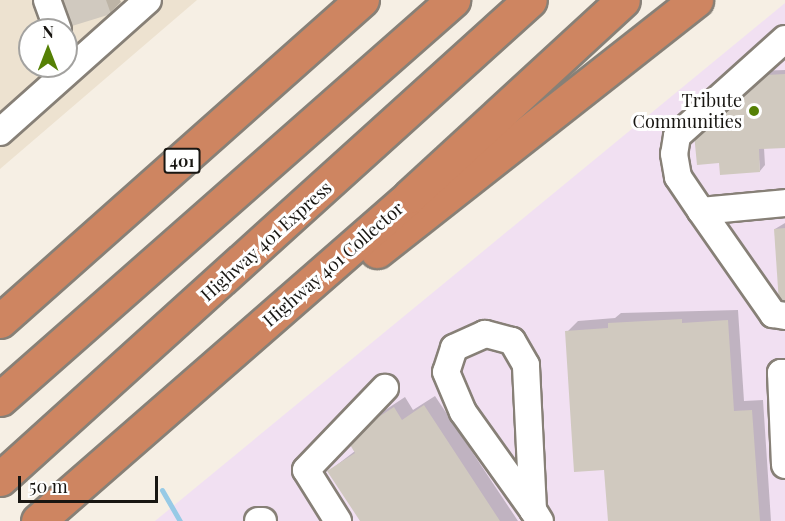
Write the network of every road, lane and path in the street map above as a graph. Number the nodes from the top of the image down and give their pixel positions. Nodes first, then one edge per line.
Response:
1 (47, 0) edge
2 (148, 0) edge
3 (362, 0) edge
4 (453, 0) edge
5 (530, 0) edge
6 (623, 0) edge
7 (696, 0) edge
8 (54, 18) edge
9 (782, 44) edge
10 (78, 54) edge
11 (52, 78) edge
12 (0, 132) edge
13 (785, 203) edge
14 (701, 211) junction
15 (785, 316) edge
16 (0, 321) edge
17 (785, 373) edge
18 (385, 388) dead end
19 (182, 395) junction
20 (0, 399) edge
21 (785, 465) edge
22 (0, 478) edge
23 (537, 516) edge
24 (38, 521) edge
25 (258, 521) edge
26 (263, 521) edge
27 (338, 521) edge

1 - 8 lane
2 - 10 lane
3 - 16 highway, 401
4 - 20 highway
5 - 22 highway, Highway 401 Express
6 - 19 highway, Highway 401 Collector
7 - 19 highway
9 - 14 lane
11 - 12 lane
13 - 14 lane
14 - 15 lane
17 - 21 lane
18 - 27 lane
19 - 24 highway, Highway 401 Collector
23 - 23 lane
25 - 26 lane

